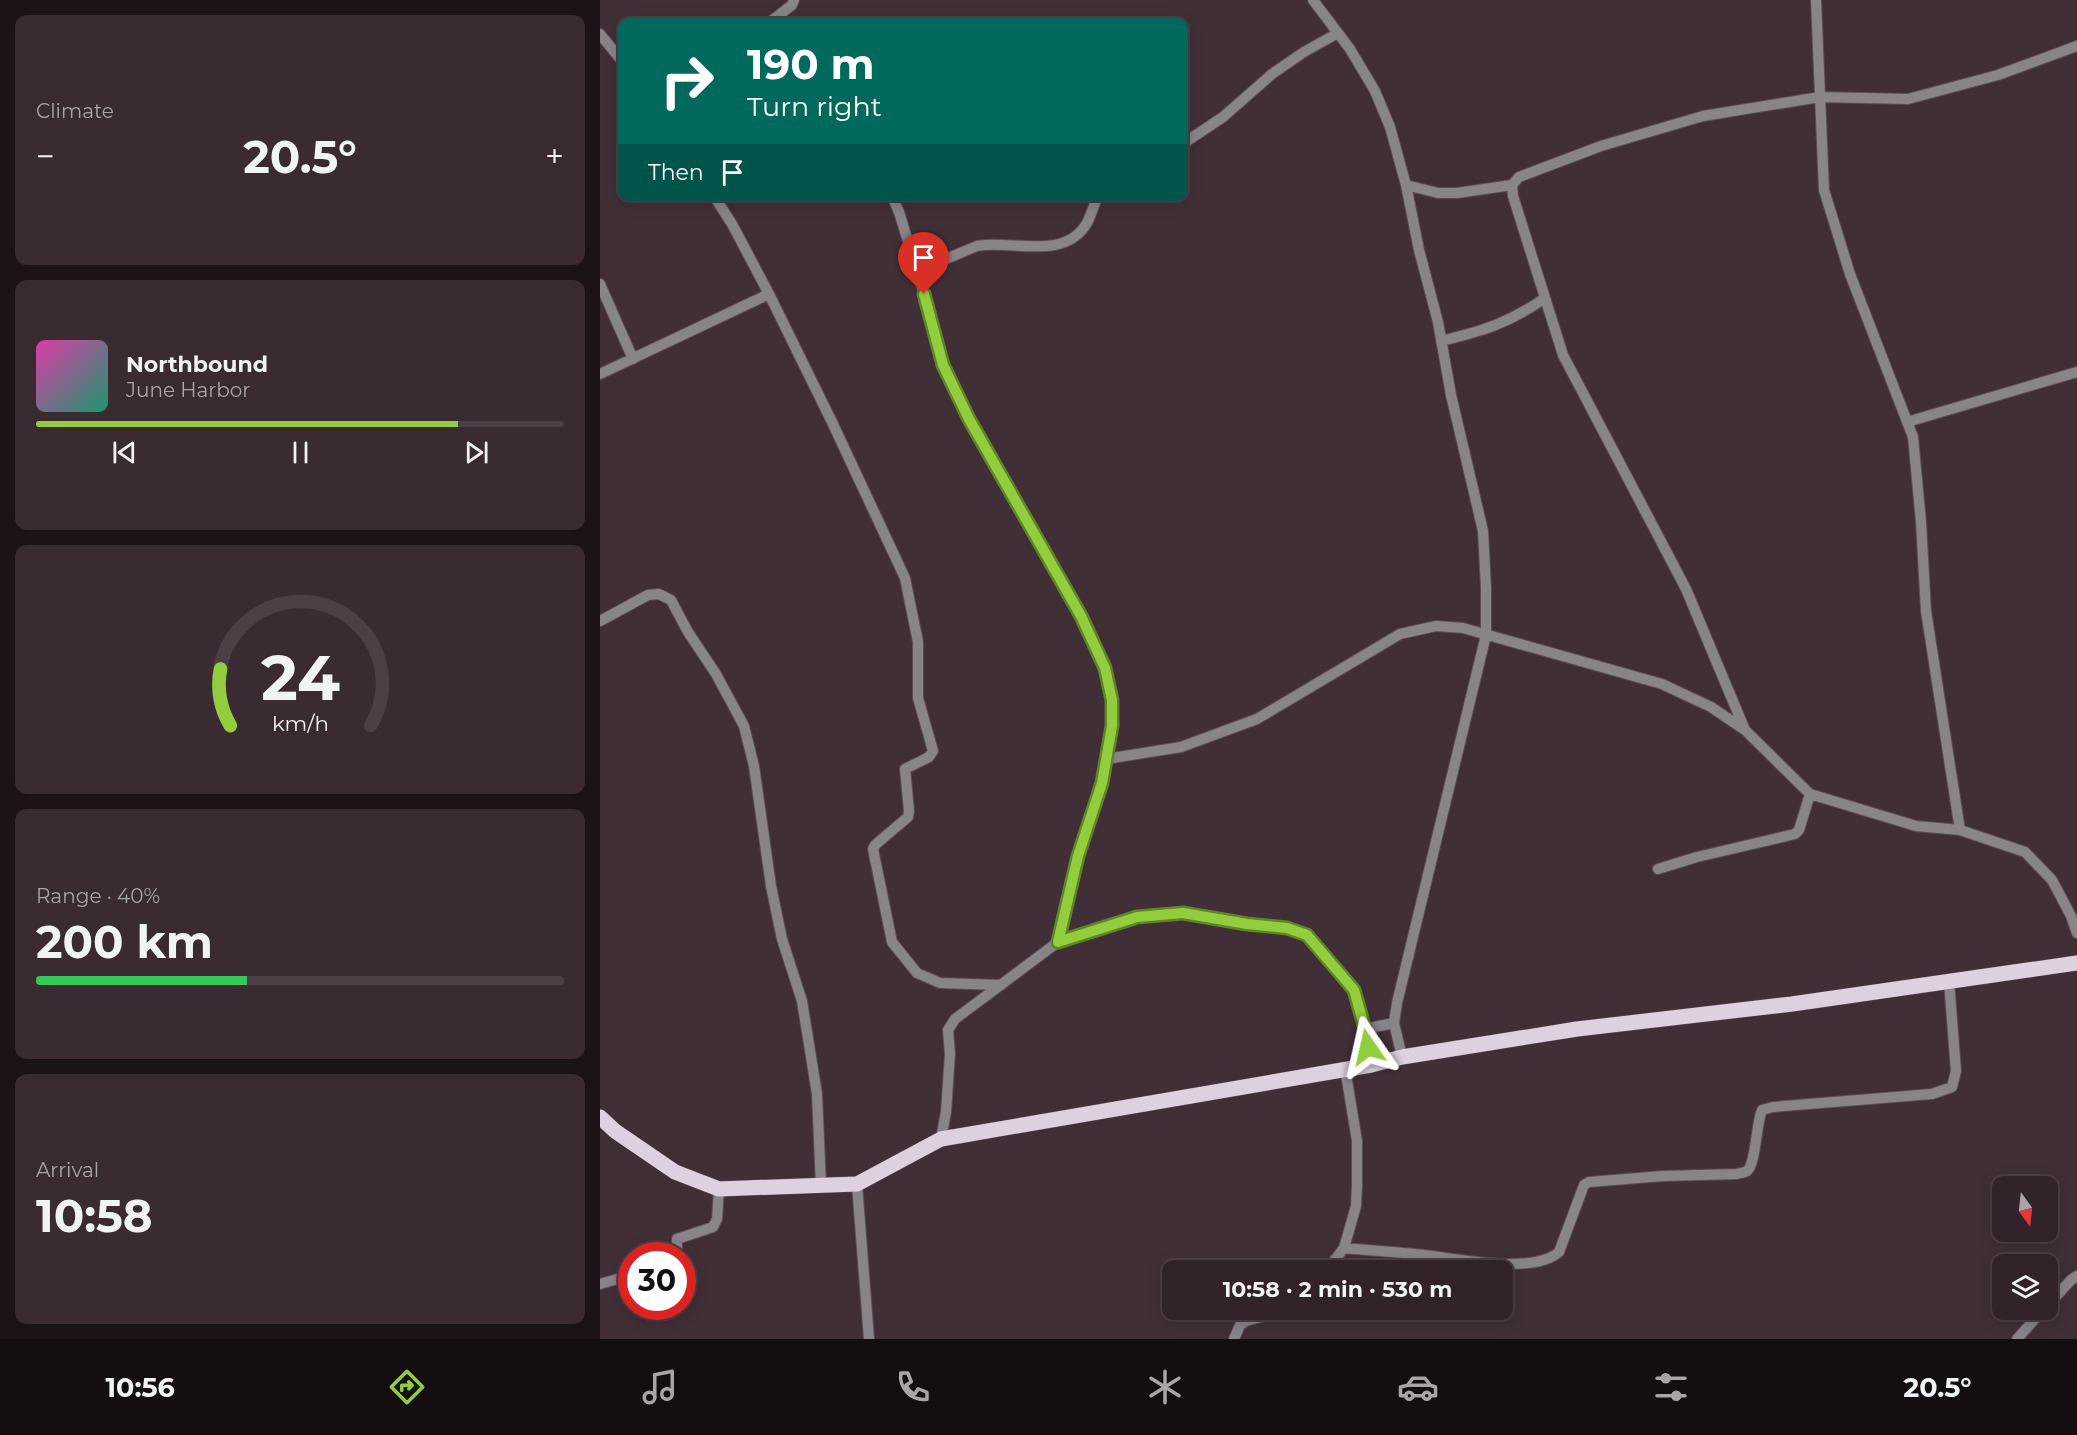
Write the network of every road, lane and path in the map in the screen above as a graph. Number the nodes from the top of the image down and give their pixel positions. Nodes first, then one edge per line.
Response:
1 (794, 0) edge
2 (1313, 0) edge
3 (1816, 0) edge
4 (775, 18) edge
5 (1338, 33) junction
6 (600, 34) edge
7 (2077, 46) edge
8 (618, 56) edge
9 (1820, 97) junction
10 (1188, 140) edge
11 (1406, 185) junction
12 (1512, 185) junction
13 (717, 201) edge
14 (894, 201) edge
15 (1096, 201) edge
16 (917, 271) junction
17 (600, 284) edge
18 (769, 294) junction
19 (1545, 298) junction
20 (1441, 341) junction
21 (633, 359) junction
22 (2077, 372) edge
23 (600, 374) edge
24 (1907, 422) junction
25 (600, 621) edge
26 (1486, 634) junction
27 (1745, 730) junction
28 (1106, 759) junction
29 (1810, 794) junction
30 (1960, 830) junction
31 (1658, 869) dead end
32 (2077, 933) edge
33 (1058, 942) junction
34 (2077, 963) edge
35 (1948, 981) junction
36 (1001, 985) junction
37 (1394, 1023) junction
38 (1365, 1029) junction
39 (1402, 1057) junction
40 (1371, 1065) junction
41 (1345, 1068) junction
42 (600, 1117) edge
43 (941, 1139) junction
44 (857, 1185) junction
45 (821, 1186) junction
46 (719, 1190) junction
47 (677, 1242) edge
48 (1344, 1248) junction
49 (1335, 1260) edge
50 (2077, 1276) edge
51 (618, 1279) edge
52 (600, 1284) edge
53 (2058, 1294) edge
54 (1250, 1320) edge
55 (2034, 1320) edge
56 (869, 1339) edge
57 (1234, 1339) edge
58 (2017, 1339) edge

1 - 4 street
2 - 5 street
3 - 9 street
5 - 10 street
5 - 11 street
6 - 8 street
7 - 9 street
9 - 12 street
9 - 24 street
11 - 12 street
11 - 20 street
12 - 19 street
13 - 18 street
14 - 16 street
15 - 16 street
16 - 28 street
17 - 21 street
18 - 21 street
18 - 36 street
19 - 20 street
19 - 27 street
20 - 26 street
21 - 23 street
22 - 24 street
24 - 30 street
25 - 45 street
26 - 27 street
26 - 28 street
26 - 37 street
27 - 29 street
28 - 33 street
29 - 30 street
29 - 31 street
30 - 32 street
33 - 36 street
33 - 38 street
34 - 35 main road
35 - 39 main road
35 - 48 street
36 - 43 street
37 - 38 street
37 - 39 street
38 - 40 street
39 - 40 main road
40 - 41 main road
41 - 43 main road
41 - 48 street
42 - 46 main road
43 - 44 main road
44 - 45 main road
44 - 56 street
45 - 46 main road
46 - 47 street
48 - 49 street
50 - 53 street
51 - 52 street
54 - 57 street
55 - 58 street

